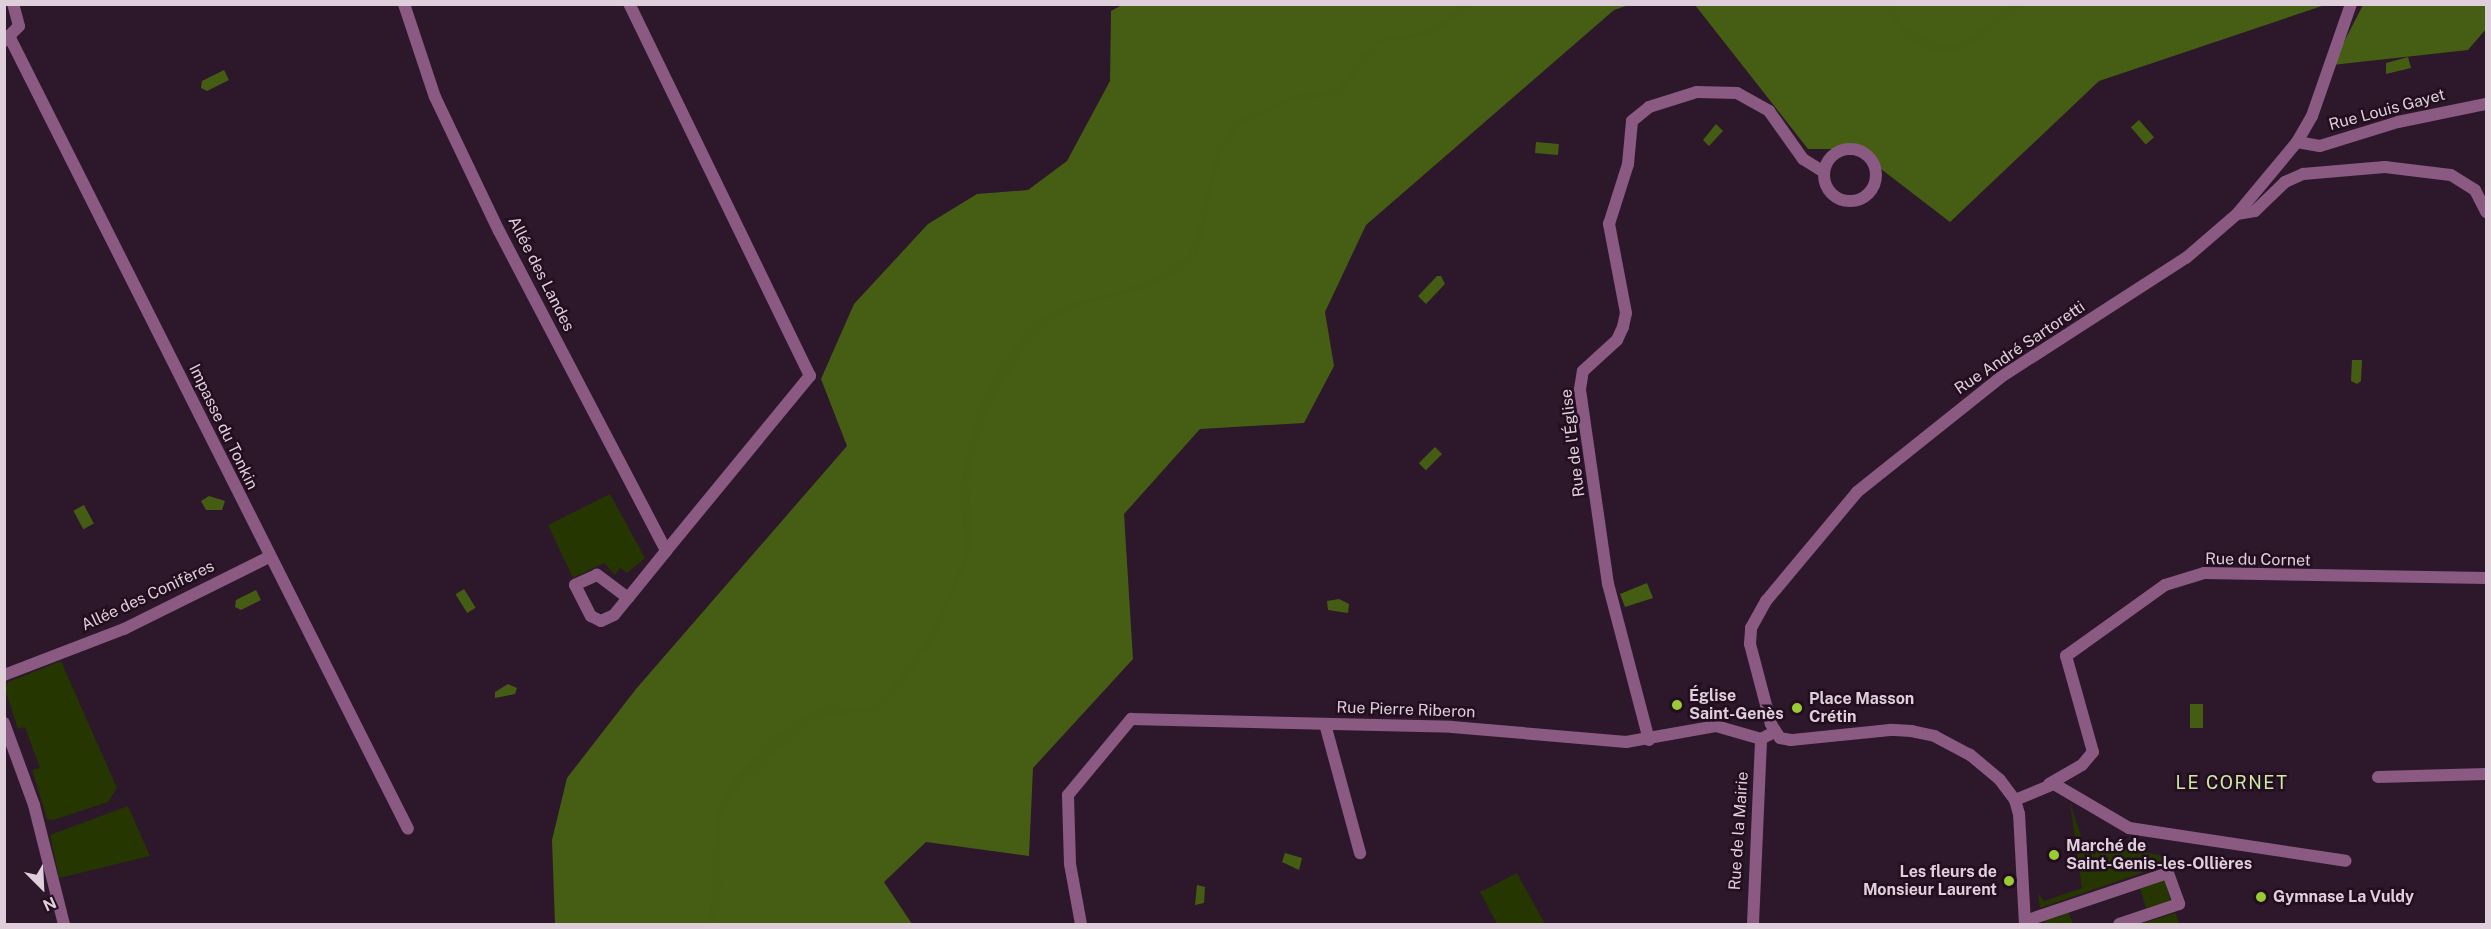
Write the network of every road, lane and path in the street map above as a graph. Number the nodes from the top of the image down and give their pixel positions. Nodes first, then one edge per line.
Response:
1 (404, 4) edge
2 (628, 4) edge
3 (2350, 4) edge
4 (14, 5) edge
5 (8, 39) edge
6 (2487, 104) edge
7 (2297, 142) junction
8 (1824, 172) junction
9 (2487, 212) edge
10 (2237, 214) junction
11 (666, 551) junction
12 (269, 557) junction
13 (2487, 578) edge
14 (628, 598) dead end
15 (4, 675) edge
16 (4, 723) edge
17 (1325, 724) junction
18 (1774, 732) junction
19 (1761, 739) junction
20 (1649, 740) junction
21 (2487, 774) edge
22 (2378, 777) dead end
23 (2049, 784) junction
24 (2015, 800) junction
25 (408, 829) dead end
26 (1360, 853) dead end
27 (2346, 861) dead end
28 (2025, 923) edge
29 (64, 924) edge
30 (1081, 924) edge
31 (1753, 924) edge
32 (2119, 924) edge

1 - 11 street, Allée des Landes
2 - 11 street
3 - 7 street, Rue André Sartoretti
4 - 5 street
5 - 12 street, Impasse du Tonkin
6 - 7 street, Rue Louis Gayet
7 - 10 street, Rue André Sartoretti
8 - 8 street
8 - 20 street, Rue de l'Église
9 - 10 street
10 - 18 street, Rue André Sartoretti
11 - 14 street
12 - 15 street, Allée des Conifères
12 - 25 street, Impasse du Tonkin
13 - 23 street, Rue du Cornet
16 - 29 street
17 - 20 street, Rue Pierre Riberon
17 - 26 street
17 - 30 street, Rue Pierre Riberon
18 - 19 street
18 - 24 street
19 - 20 street, Rue Pierre Riberon
19 - 31 street, Rue de la Mairie
21 - 22 street
23 - 24 street
23 - 27 street
24 - 28 street
28 - 32 street

